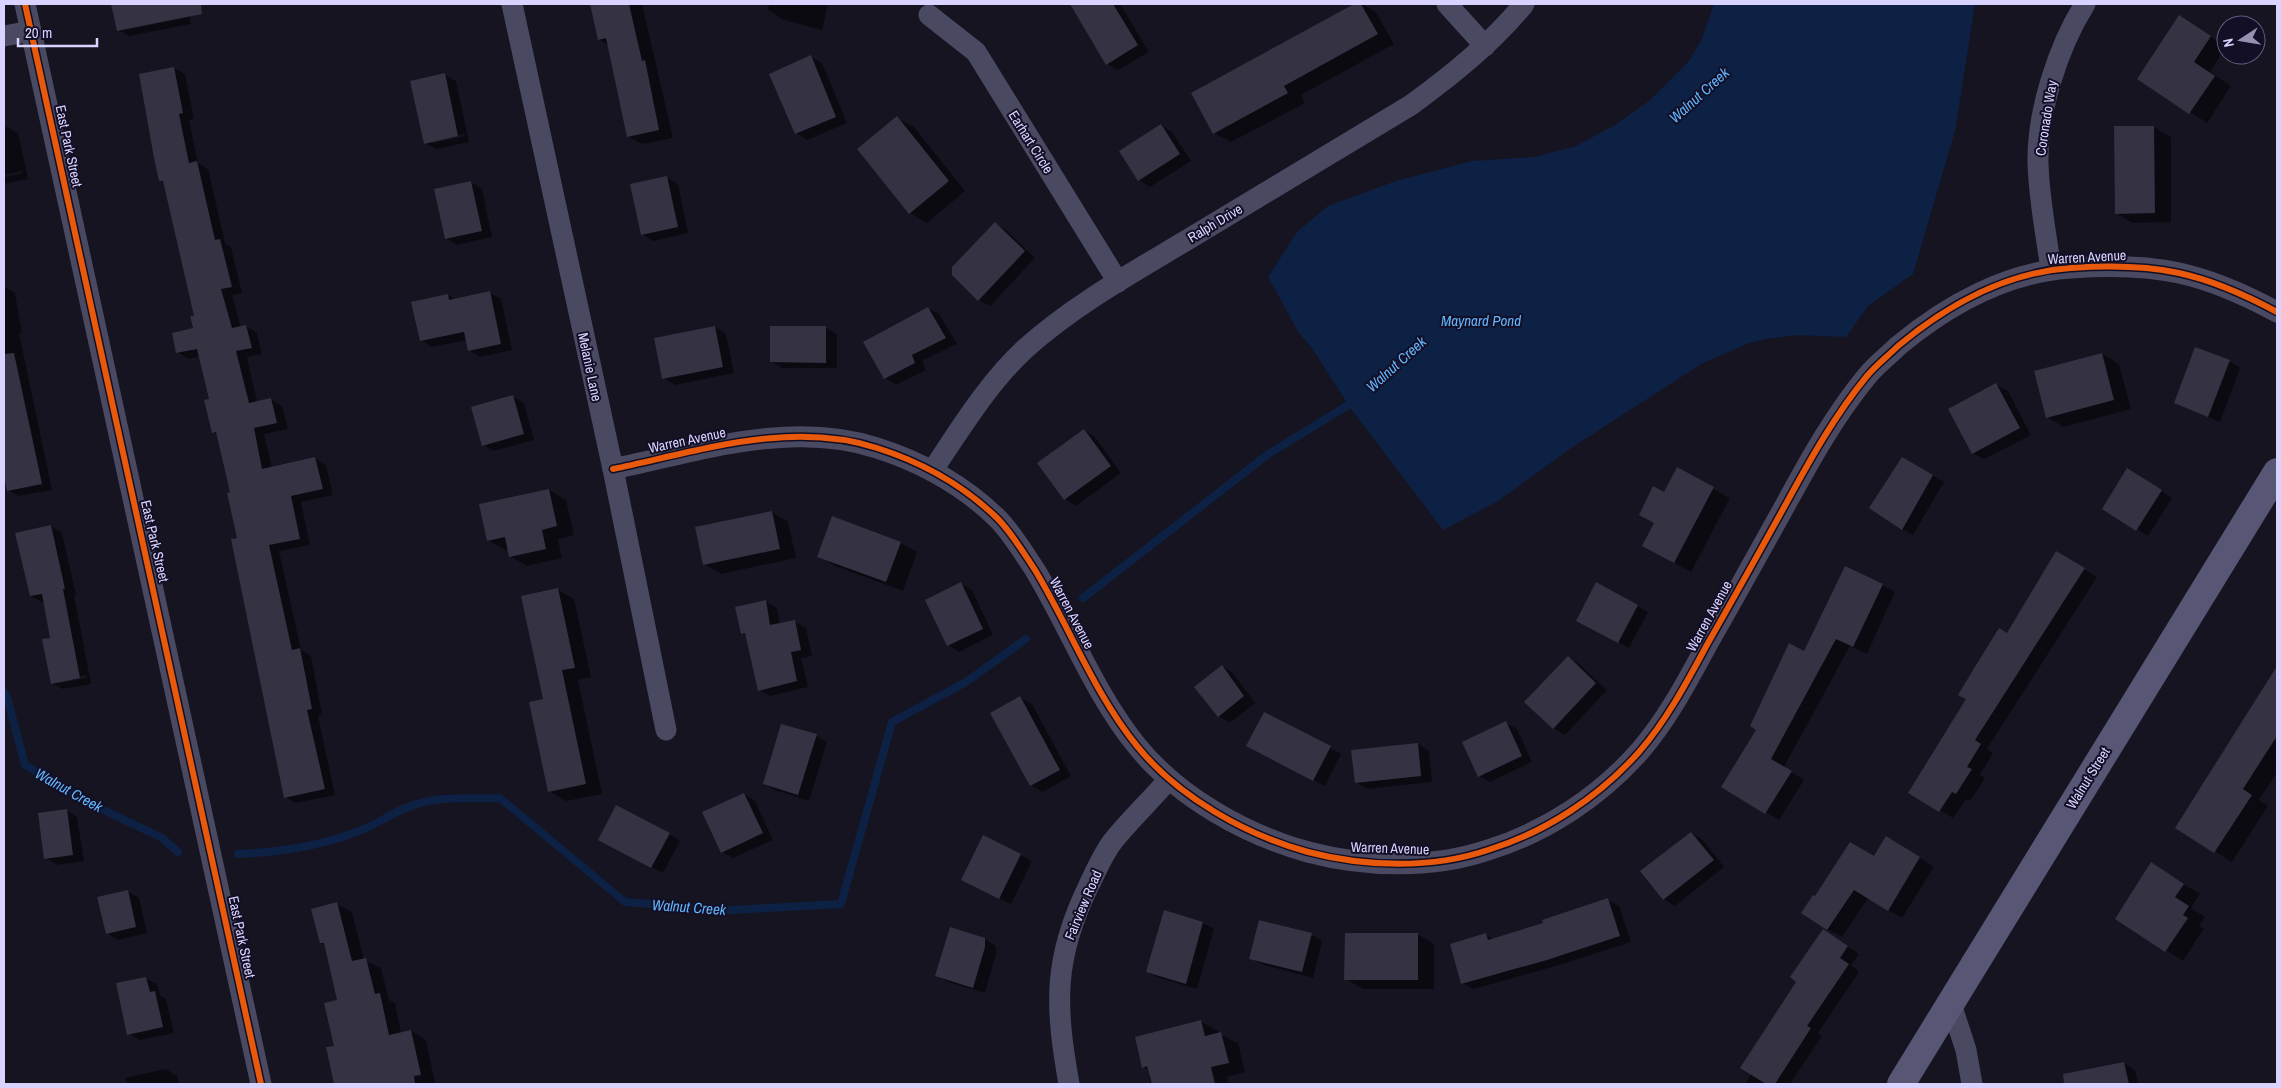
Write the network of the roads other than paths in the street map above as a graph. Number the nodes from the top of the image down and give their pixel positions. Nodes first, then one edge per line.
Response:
1 (26, 4) edge
2 (512, 4) edge
3 (1446, 4) edge
4 (1524, 4) edge
5 (2085, 4) edge
6 (929, 15) dead end
7 (31, 31) junction
8 (4, 36) edge
9 (1485, 46) junction
10 (2051, 270) junction
11 (1118, 282) junction
12 (2277, 312) edge
13 (613, 469) junction
14 (932, 471) junction
15 (2277, 472) edge
16 (666, 730) dead end
17 (1169, 779) junction
18 (1950, 1001) junction
19 (261, 1084) edge
20 (1069, 1084) edge
21 (1901, 1084) edge
22 (1972, 1084) edge

1 - 7 street, East Park Street
2 - 13 street, Melanie Lane
3 - 9 street
4 - 9 street, Ralph Drive
5 - 10 street, Coronado Way
6 - 11 street, Earhart Circle
7 - 8 street
7 - 19 street, East Park Street
9 - 11 street, Ralph Drive
10 - 12 street, Warren Avenue
10 - 17 street, Warren Avenue
11 - 14 street, Ralph Drive
13 - 14 street, Warren Avenue
13 - 16 street, Melanie Lane
14 - 17 street, Warren Avenue
15 - 18 main road, Walnut Street
17 - 20 street, Fairview Road
18 - 21 main road, Walnut Street
18 - 22 street

